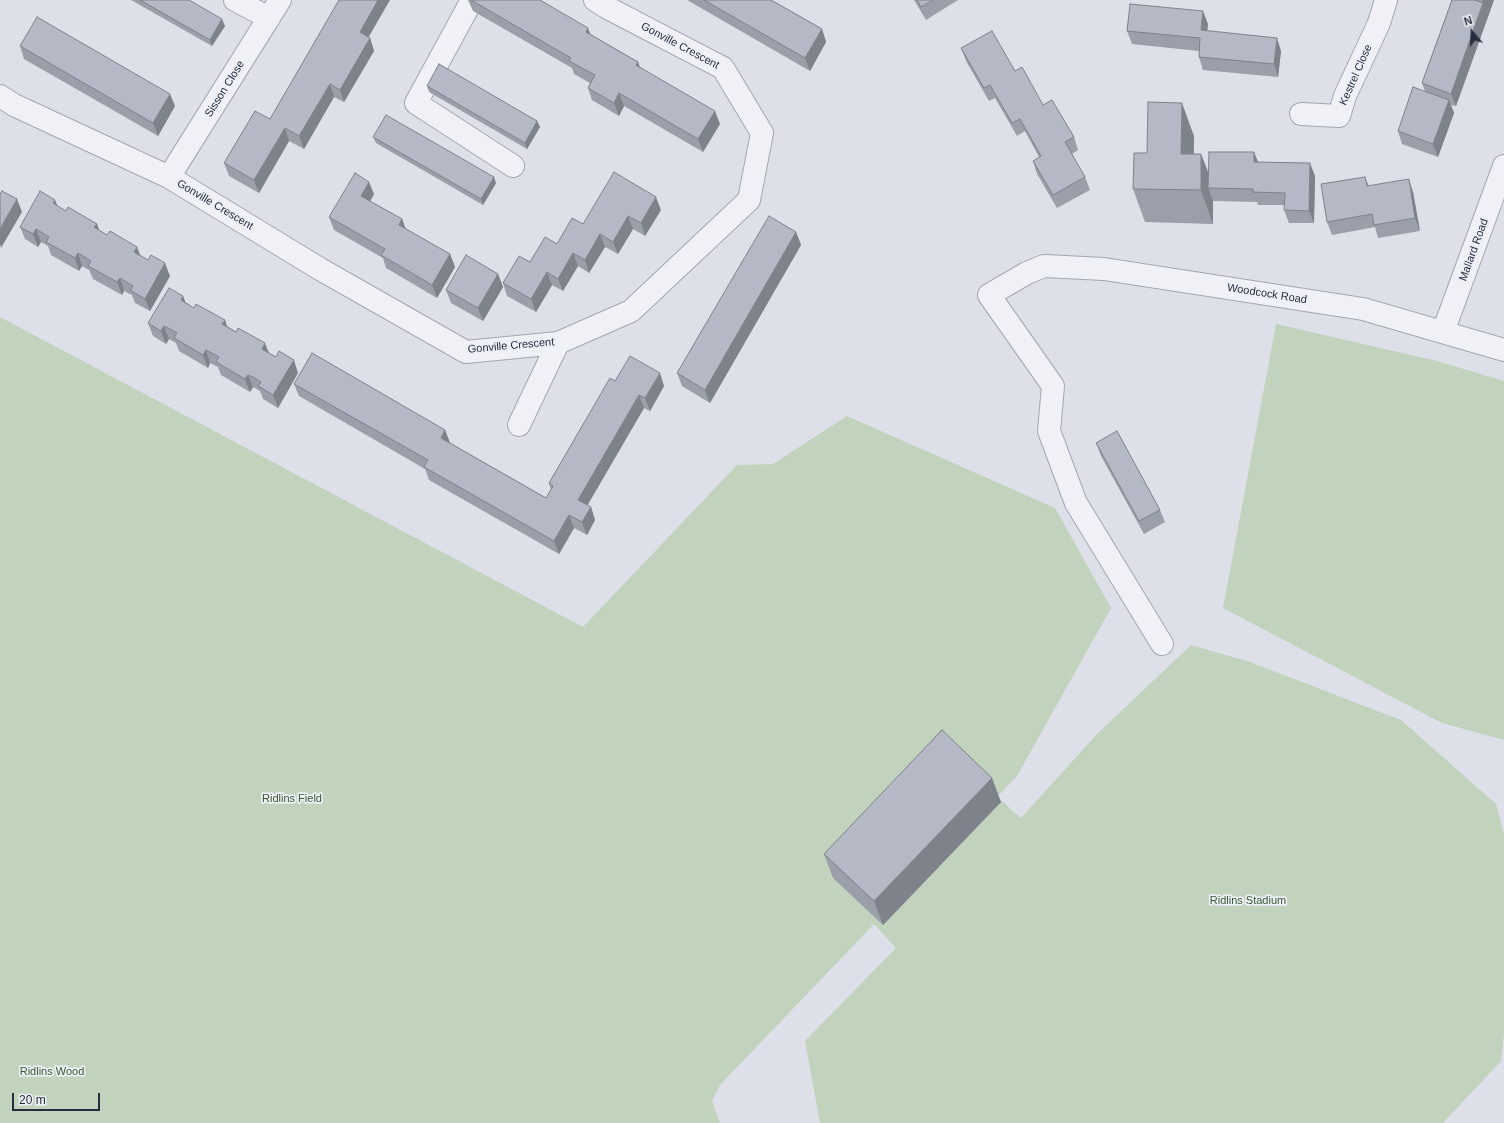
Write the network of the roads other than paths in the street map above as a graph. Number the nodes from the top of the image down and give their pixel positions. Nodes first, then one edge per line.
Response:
1 (235, 0) edge
2 (472, 0) edge
3 (595, 0) edge
4 (1386, 0) edge
5 (274, 9) edge
6 (0, 96) edge
7 (1301, 114) dead end
8 (513, 166) dead end
9 (1504, 166) edge
10 (169, 177) junction
11 (1443, 332) junction
12 (558, 343) junction
13 (1504, 350) edge
14 (519, 425) dead end
15 (1162, 644) dead end

1 - 5 street
2 - 8 street
3 - 12 street, Gonville Crescent
4 - 7 street, Kestrel Close
5 - 10 street, Sisson Close
6 - 10 street, Gonville Crescent
9 - 11 street, Mallard Road
10 - 12 street, Gonville Crescent
11 - 13 street, Woodcock Road
11 - 15 street, Woodcock Road
12 - 14 street

